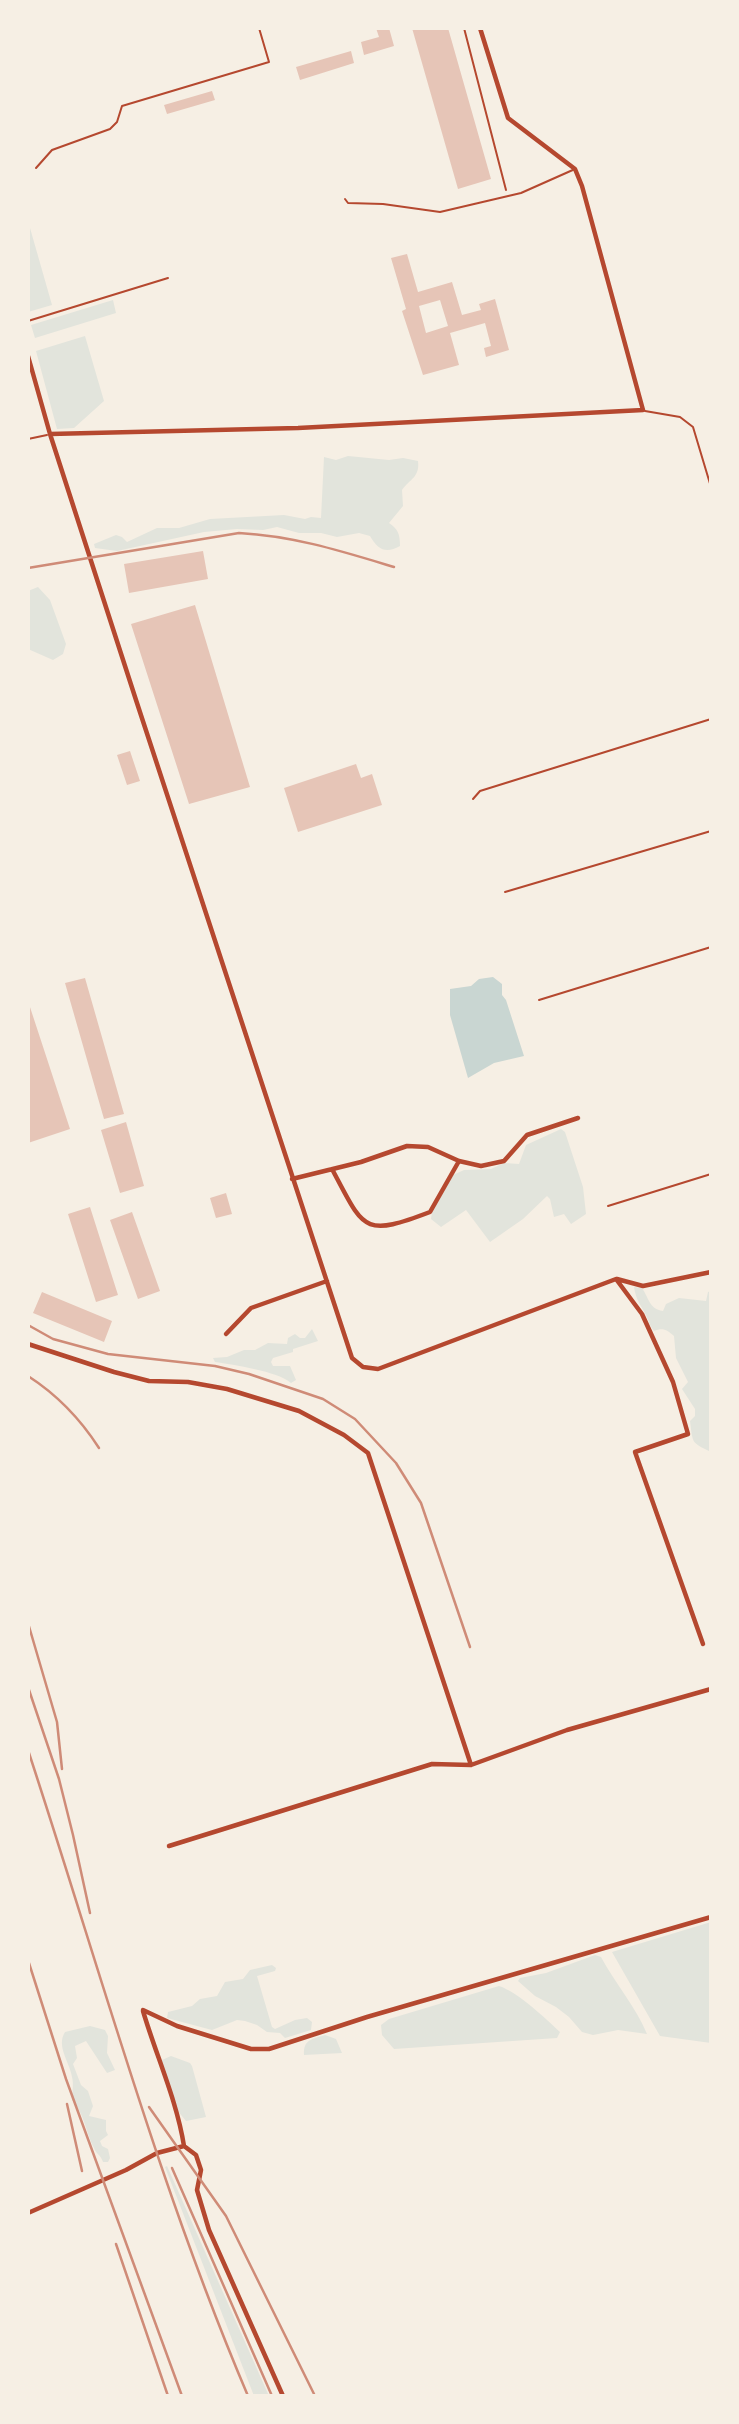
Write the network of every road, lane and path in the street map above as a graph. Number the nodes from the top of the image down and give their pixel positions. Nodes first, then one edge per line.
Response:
1 (259, 28) edge
2 (464, 28) edge
3 (480, 28) edge
4 (36, 168) dead end
5 (575, 169) junction
6 (508, 197) junction
7 (345, 199) dead end
8 (168, 278) dead end
9 (28, 321) edge
10 (28, 356) edge
11 (643, 410) junction
12 (50, 434) junction
13 (28, 439) edge
14 (711, 487) edge
15 (711, 719) edge
16 (474, 799) dead end
17 (711, 831) edge
18 (505, 892) dead end
19 (711, 947) edge
20 (539, 1000) dead end
21 (578, 1118) dead end
22 (459, 1161) junction
23 (332, 1169) junction
24 (711, 1174) edge
25 (292, 1179) junction
26 (608, 1206) dead end
27 (711, 1272) edge
28 (616, 1279) junction
29 (327, 1281) junction
30 (226, 1334) dead end
31 (28, 1343) edge
32 (703, 1644) dead end
33 (711, 1689) edge
34 (471, 1765) junction
35 (169, 1846) dead end
36 (711, 1917) edge
37 (184, 2146) junction
38 (28, 2213) edge
39 (284, 2396) edge

1 - 4 lane
2 - 6 path
3 - 5 street
5 - 6 lane
5 - 11 street
6 - 7 lane
8 - 9 lane
10 - 12 street
11 - 12 street
11 - 14 lane
12 - 13 lane
12 - 25 street
15 - 16 lane
17 - 18 lane
19 - 20 lane
21 - 22 street
22 - 23 street
22 - 23 street
23 - 25 street
24 - 26 lane
25 - 29 street
27 - 28 street
28 - 29 street
28 - 32 street
29 - 30 street
31 - 34 street
33 - 34 street
34 - 35 street
36 - 37 street
37 - 38 street
37 - 39 street

